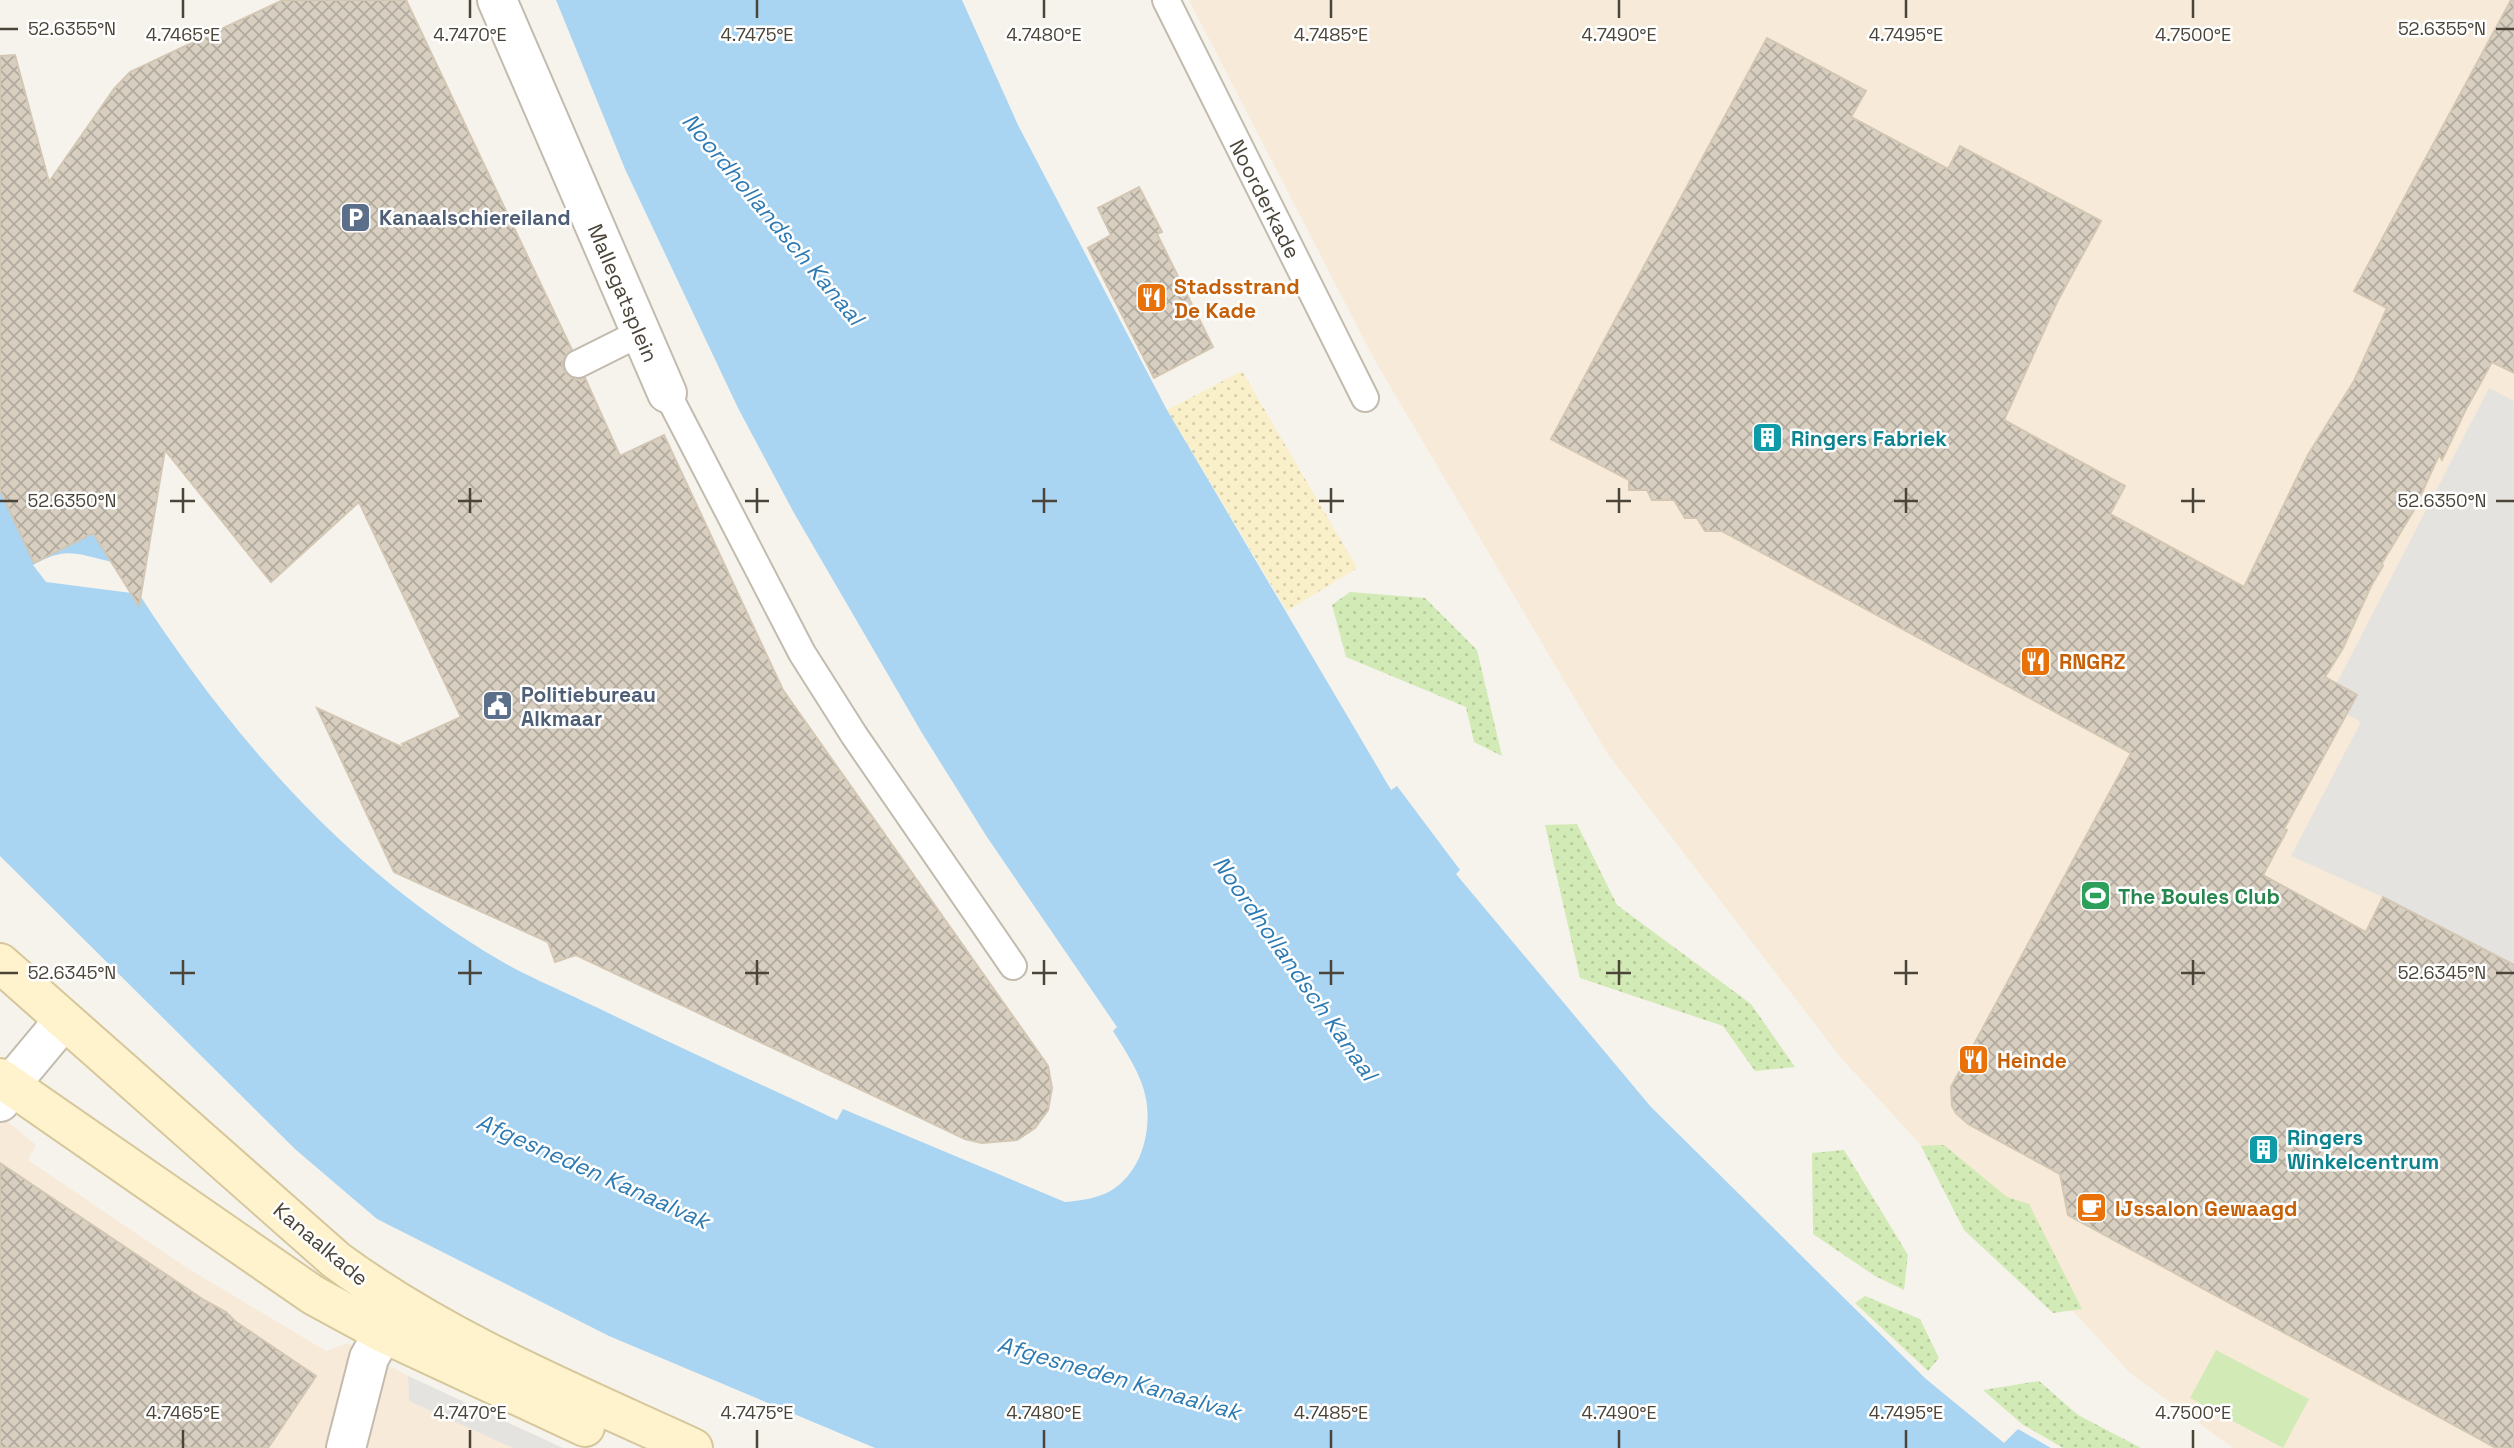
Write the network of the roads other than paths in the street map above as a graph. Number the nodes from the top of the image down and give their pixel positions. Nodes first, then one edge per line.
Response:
1 (497, 0) edge
2 (1166, 0) edge
3 (640, 333) junction
4 (578, 364) dead end
5 (667, 393) joint
6 (1365, 398) dead end
7 (0, 962) edge
8 (1013, 966) dead end
9 (64, 1020) junction
10 (3, 1089) edge
11 (383, 1333) junction
12 (346, 1448) edge
13 (630, 1448) edge
14 (693, 1448) edge

1 - 3 street, Mallegatsplein
2 - 6 lane, Noorderkade
3 - 4 lane
3 - 5 street, Mallegatsplein
5 - 8 lane
7 - 9 street, Kanaalkade
9 - 10 street
9 - 14 street, Kanaalkade
10 - 11 street, Kanaalkade
11 - 12 street
11 - 13 street, Kanaalkade

